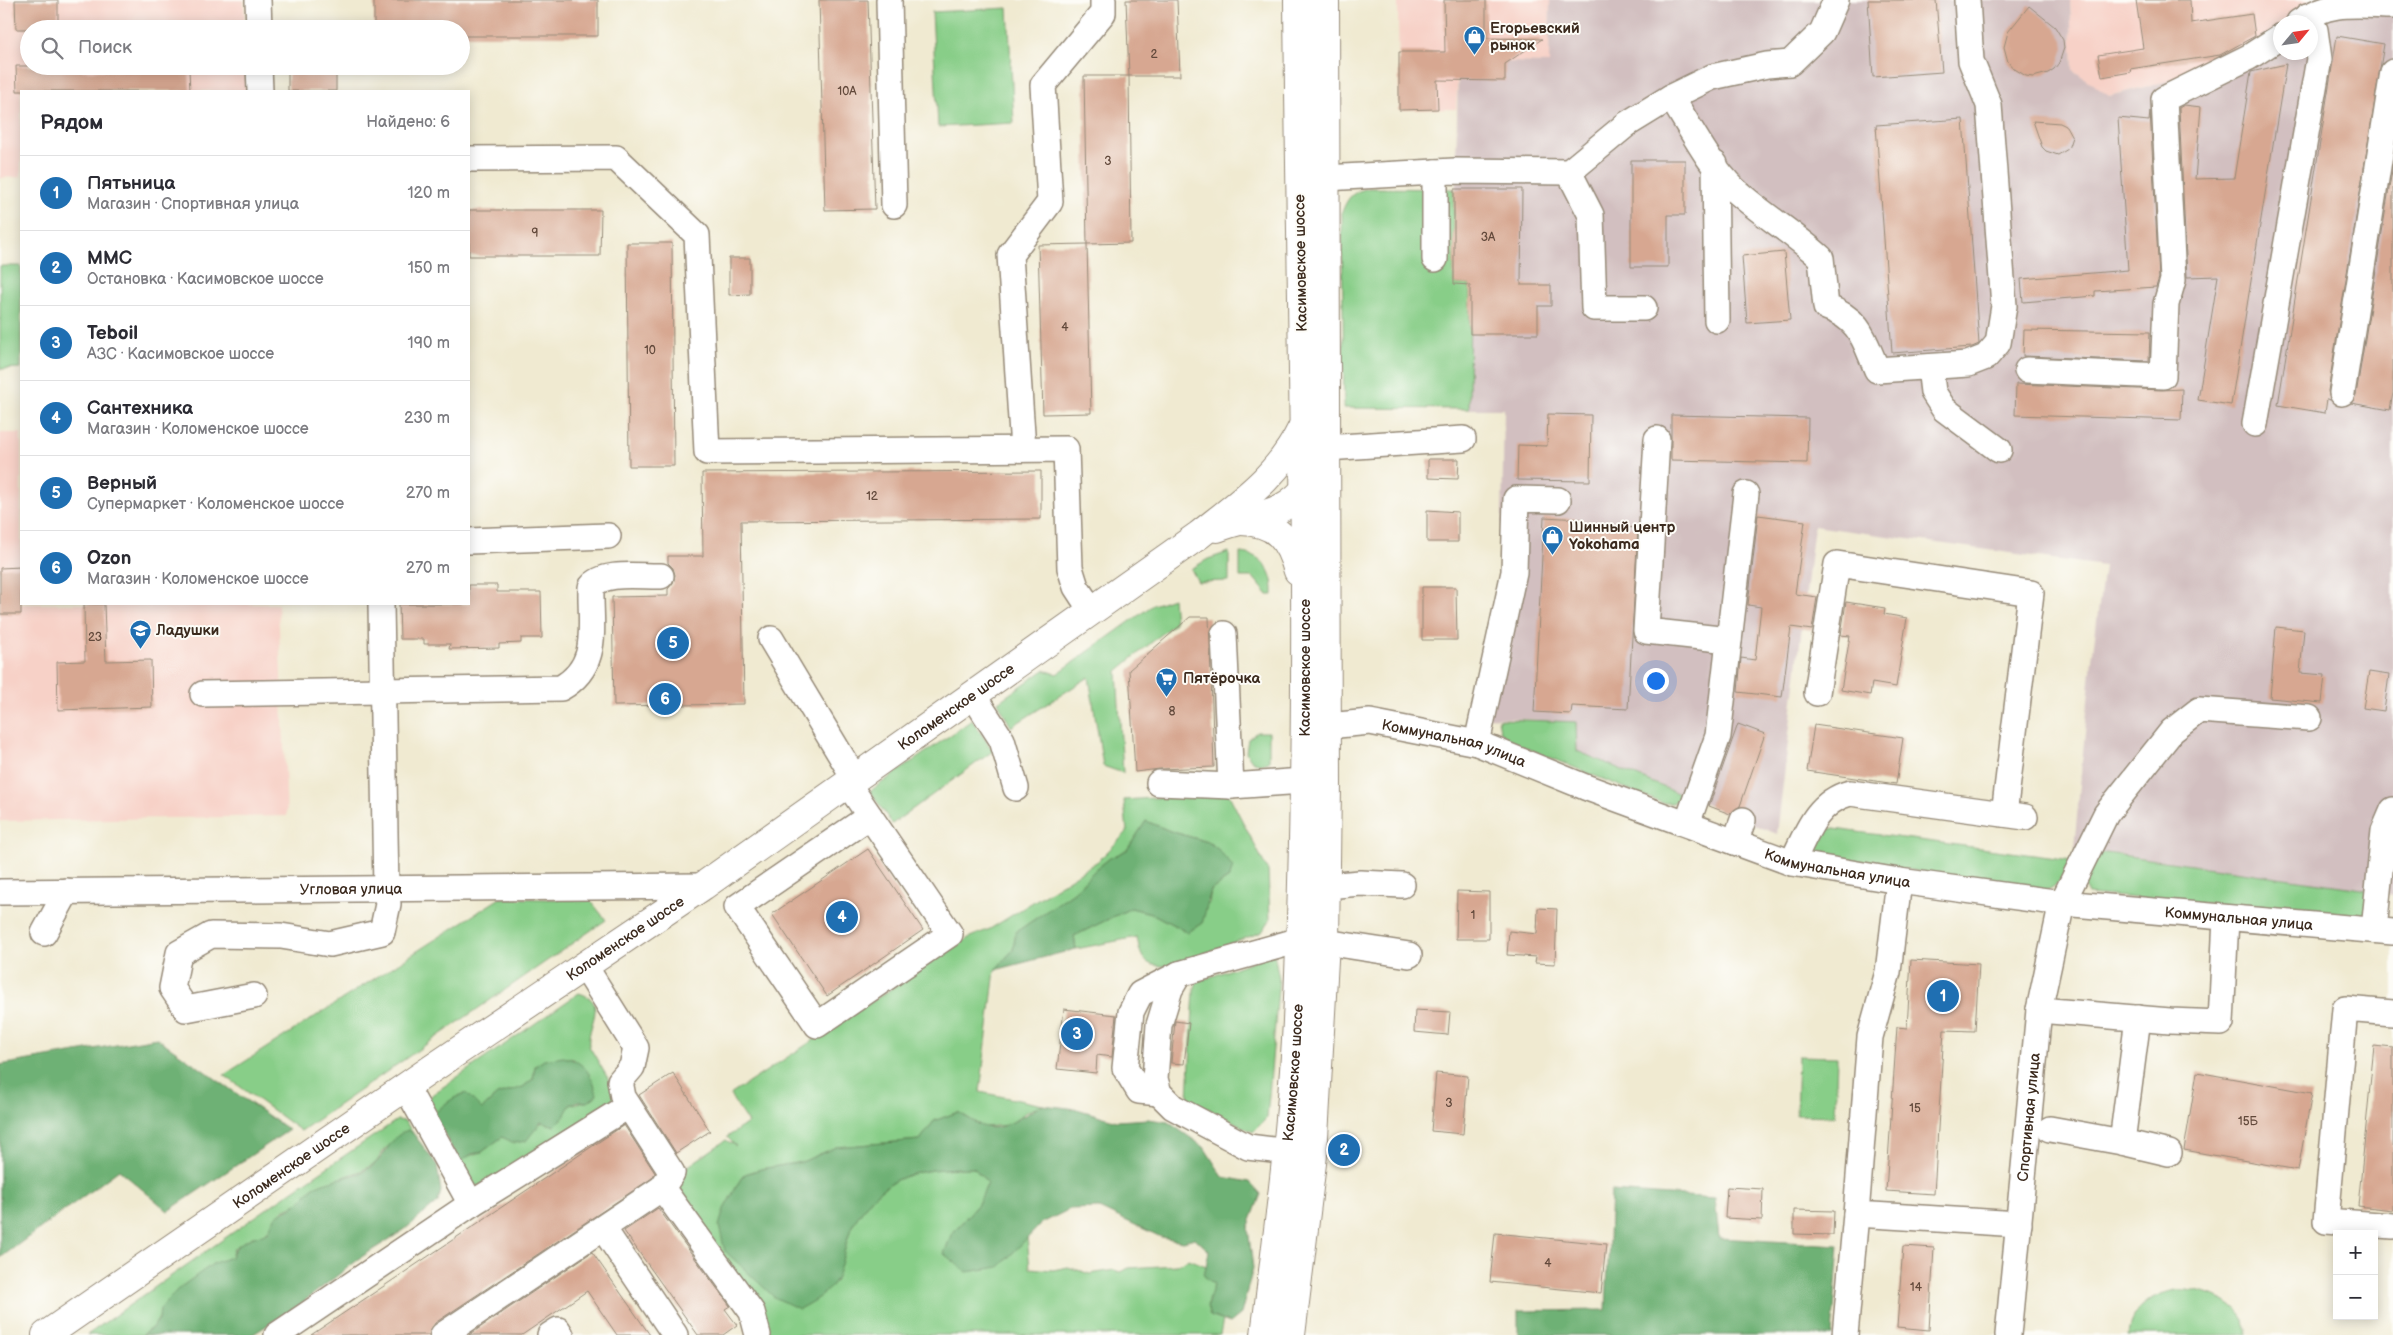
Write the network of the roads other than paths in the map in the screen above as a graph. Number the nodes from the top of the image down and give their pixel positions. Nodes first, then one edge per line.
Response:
1 (258, 0) edge
2 (889, 0) edge
3 (1103, 0) edge
4 (1298, 0) edge
5 (1325, 0) edge
6 (1836, 0) edge
7 (1967, 0) edge
8 (2393, 6) edge
9 (2309, 15) edge
10 (259, 20) edge
11 (2273, 42) edge
12 (2318, 52) edge
13 (2393, 72) edge
14 (260, 75) edge
15 (260, 90) edge
16 (1671, 97) junction
17 (470, 159) edge
18 (1715, 164) junction
19 (1435, 172) junction
20 (1569, 172) junction
21 (1312, 179) junction
22 (894, 205) dead end
23 (1435, 259) dead end
24 (1644, 308) dead end
25 (1717, 320) dead end
26 (1930, 367) junction
27 (2026, 370) dead end
28 (2342, 393) dead end
29 (2255, 424) dead end
30 (1302, 428) junction
31 (1463, 439) dead end
32 (1657, 439) dead end
33 (1326, 448) junction
34 (1023, 449) junction
35 (1999, 450) dead end
36 (1303, 492) junction
37 (1746, 494) dead end
38 (1246, 497) junction
39 (1558, 500) dead end
40 (1235, 521) junction
41 (1199, 535) junction
42 (608, 536) dead end
43 (470, 541) edge
44 (1326, 548) junction
45 (661, 576) dead end
46 (1304, 592) junction
47 (381, 605) edge
48 (1091, 610) junction
49 (1224, 634) dead end
50 (772, 639) dead end
51 (1729, 640) junction
52 (382, 691) junction
53 (1817, 693) dead end
54 (203, 694) dead end
55 (973, 695) junction
56 (2309, 718) dead end
57 (1315, 728) junction
58 (1477, 743) junction
59 (1303, 781) junction
60 (852, 782) junction
61 (1159, 784) dead end
62 (1231, 786) junction
63 (1016, 788) dead end
64 (2393, 810) edge
65 (870, 816) junction
66 (1686, 824) junction
67 (1792, 863) junction
68 (1899, 881) junction
69 (1402, 885) dead end
70 (703, 886) junction
71 (1326, 886) junction
72 (386, 890) junction
73 (67, 891) junction
74 (0, 892) edge
75 (2062, 903) junction
76 (2226, 918) junction
77 (2384, 931) edge
78 (44, 932) dead end
79 (1313, 941) junction
80 (1409, 955) dead end
81 (584, 965) junction
82 (254, 996) dead end
83 (2039, 1010) junction
84 (2393, 1012) edge
85 (2138, 1018) junction
86 (406, 1087) junction
87 (628, 1106) junction
88 (2050, 1129) dead end
89 (2122, 1142) junction
90 (2169, 1153) dead end
91 (1300, 1154) junction
92 (662, 1188) junction
93 (471, 1204) junction
94 (1856, 1214) junction
95 (2019, 1224) junction
96 (2393, 1226) edge
97 (602, 1228) junction
98 (46, 1335) edge
99 (277, 1335) edge
100 (443, 1335) edge
101 (550, 1335) edge
102 (561, 1335) edge
103 (675, 1335) edge
104 (758, 1335) edge
105 (1264, 1335) edge
106 (1292, 1335) edge
107 (1845, 1335) edge
108 (2008, 1335) edge

1 - 10 street
2 - 22 street
3 - 34 street
4 - 21 main road, Касимовское шоссе
5 - 21 main road, Касимовское шоссе
6 - 16 street
7 - 26 street
8 - 9 street
11 - 27 street
12 - 29 street
13 - 28 street
14 - 15 street
16 - 18 street
16 - 20 street
17 - 34 street
18 - 25 street
18 - 26 street
19 - 20 street
19 - 21 street
19 - 23 street
20 - 24 street
21 - 30 main road, Касимовское шоссе
21 - 33 main road, Касимовское шоссе
26 - 35 street
30 - 36 main road, Касимовское шоссе
30 - 38 main road, Коломенское шоссе
31 - 33 street
32 - 51 street
33 - 36 main road, Коломенское шоссе
33 - 44 main road, Касимовское шоссе
34 - 48 street
36 - 38 main road
36 - 40 main road, Коломенское шоссе
36 - 44 main road
36 - 46 main road, Касимовское шоссе
37 - 51 street
38 - 41 main road, Коломенское шоссе
39 - 58 street
40 - 41 main road, Коломенское шоссе
40 - 46 main road
41 - 48 main road, Коломенское шоссе
42 - 43 street
44 - 57 main road, Касимовское шоссе
45 - 52 street
46 - 57 main road, Касимовское шоссе
47 - 52 street
48 - 55 main road, Коломенское шоссе
49 - 62 street
50 - 60 street
51 - 66 street
52 - 54 street
52 - 72 street
53 - 67 street
55 - 60 main road, Коломенское шоссе
55 - 63 street
56 - 75 street, Спортивная улица
57 - 58 street, Коммунальная улица
57 - 59 main road, Касимовское шоссе
57 - 71 main road, Касимовское шоссе
58 - 66 street, Коммунальная улица
59 - 62 street
59 - 79 main road, Касимовское шоссе
60 - 65 street
60 - 70 main road, Коломенское шоссе
61 - 62 street
64 - 77 street
65 - 65 street
66 - 67 street, Коммунальная улица
67 - 68 street, Коммунальная улица
68 - 75 street, Коммунальная улица
68 - 94 street
69 - 71 street
70 - 72 street, Угловая улица
70 - 81 main road, Коломенское шоссе
71 - 79 main road, Касимовское шоссе
72 - 73 street, Угловая улица
72 - 82 street
73 - 74 street, Угловая улица
73 - 78 street
75 - 76 street, Коммунальная улица
75 - 83 street, Спортивная улица
76 - 77 street, Коммунальная улица
76 - 85 street
79 - 80 street
79 - 91 main road, Касимовское шоссе
79 - 91 street
81 - 86 main road, Коломенское шоссе
81 - 87 street
83 - 85 street
83 - 95 street, Спортивная улица
84 - 96 street
85 - 89 street
86 - 93 street
86 - 98 main road, Коломенское шоссе
87 - 92 street
87 - 93 street
88 - 89 street
89 - 90 street
91 - 105 main road, Касимовское шоссе
91 - 106 main road, Касимовское шоссе
92 - 97 street
92 - 104 street
93 - 99 street
94 - 95 street
94 - 107 street
95 - 108 street, Спортивная улица
97 - 100 street
97 - 103 street
101 - 102 street

